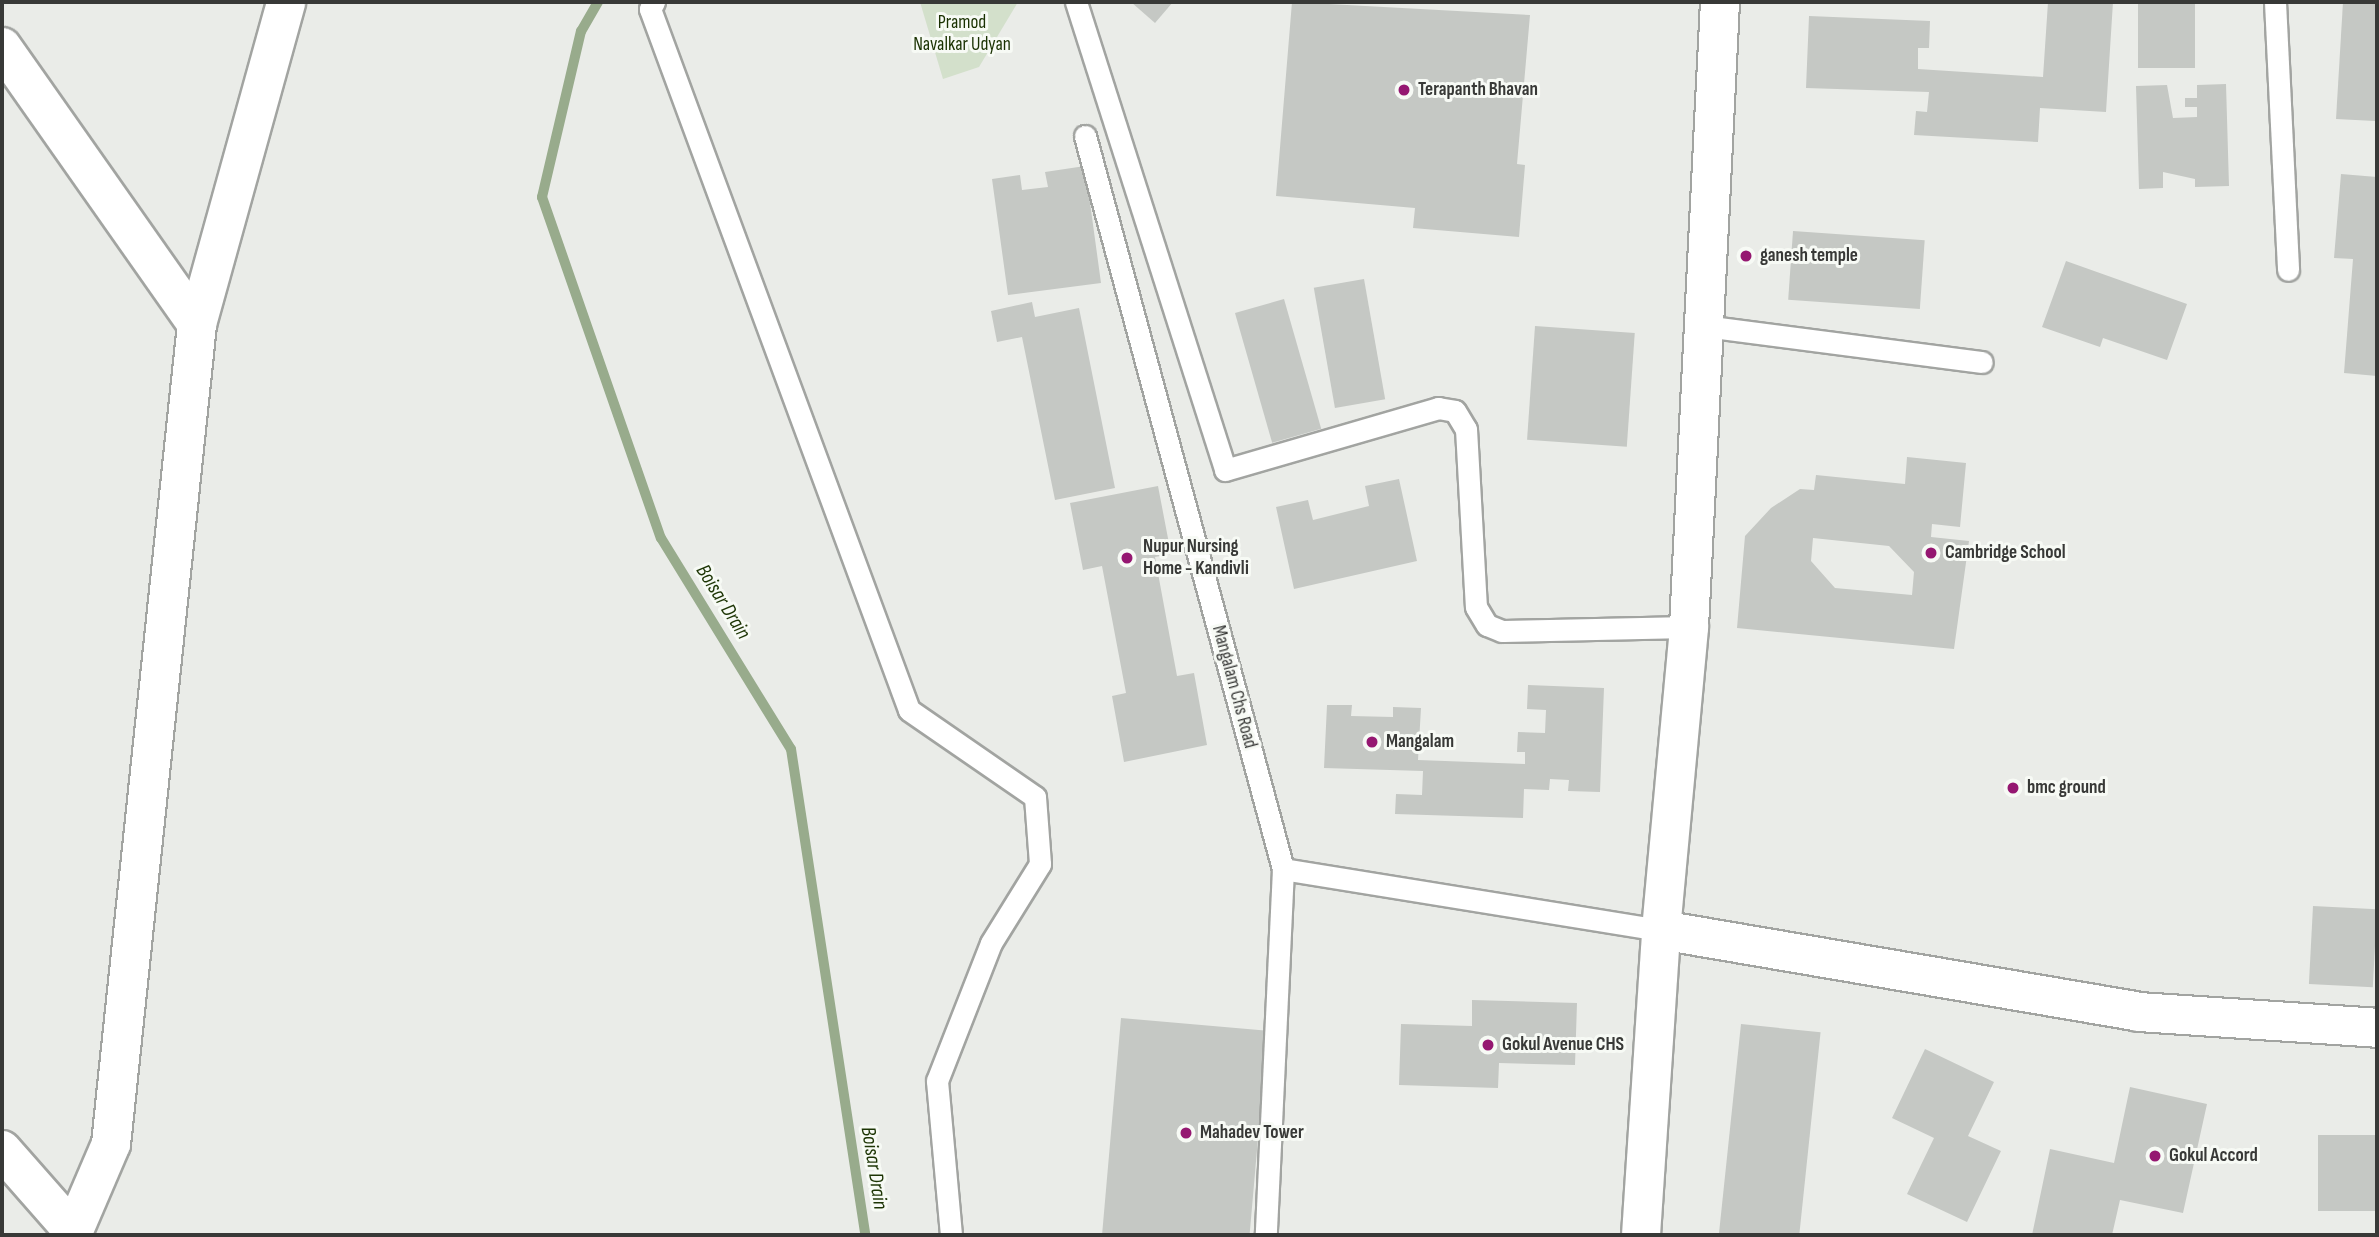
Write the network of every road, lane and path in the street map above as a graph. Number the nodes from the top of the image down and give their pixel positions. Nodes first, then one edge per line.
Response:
1 (286, 2) edge
2 (654, 2) edge
3 (1076, 2) edge
4 (1720, 2) edge
5 (2275, 2) edge
6 (2, 47) edge
7 (1084, 136) dead end
8 (2288, 270) dead end
9 (197, 324) junction
10 (1704, 326) junction
11 (1982, 362) dead end
12 (1689, 627) junction
13 (1283, 869) junction
14 (1661, 930) junction
15 (2377, 1028) edge
16 (2, 1150) edge
17 (73, 1233) edge
18 (951, 1235) edge
19 (1266, 1235) edge
20 (1641, 1235) edge

1 - 9 street
2 - 18 lane
3 - 12 lane
4 - 10 street
5 - 8 lane
6 - 9 street
7 - 13 lane, Mangalam Chs Road
9 - 17 street
10 - 11 lane
10 - 12 street
12 - 14 street
13 - 14 lane
13 - 19 lane, Mangalam Chs Road
14 - 15 street
14 - 20 street
16 - 17 street

